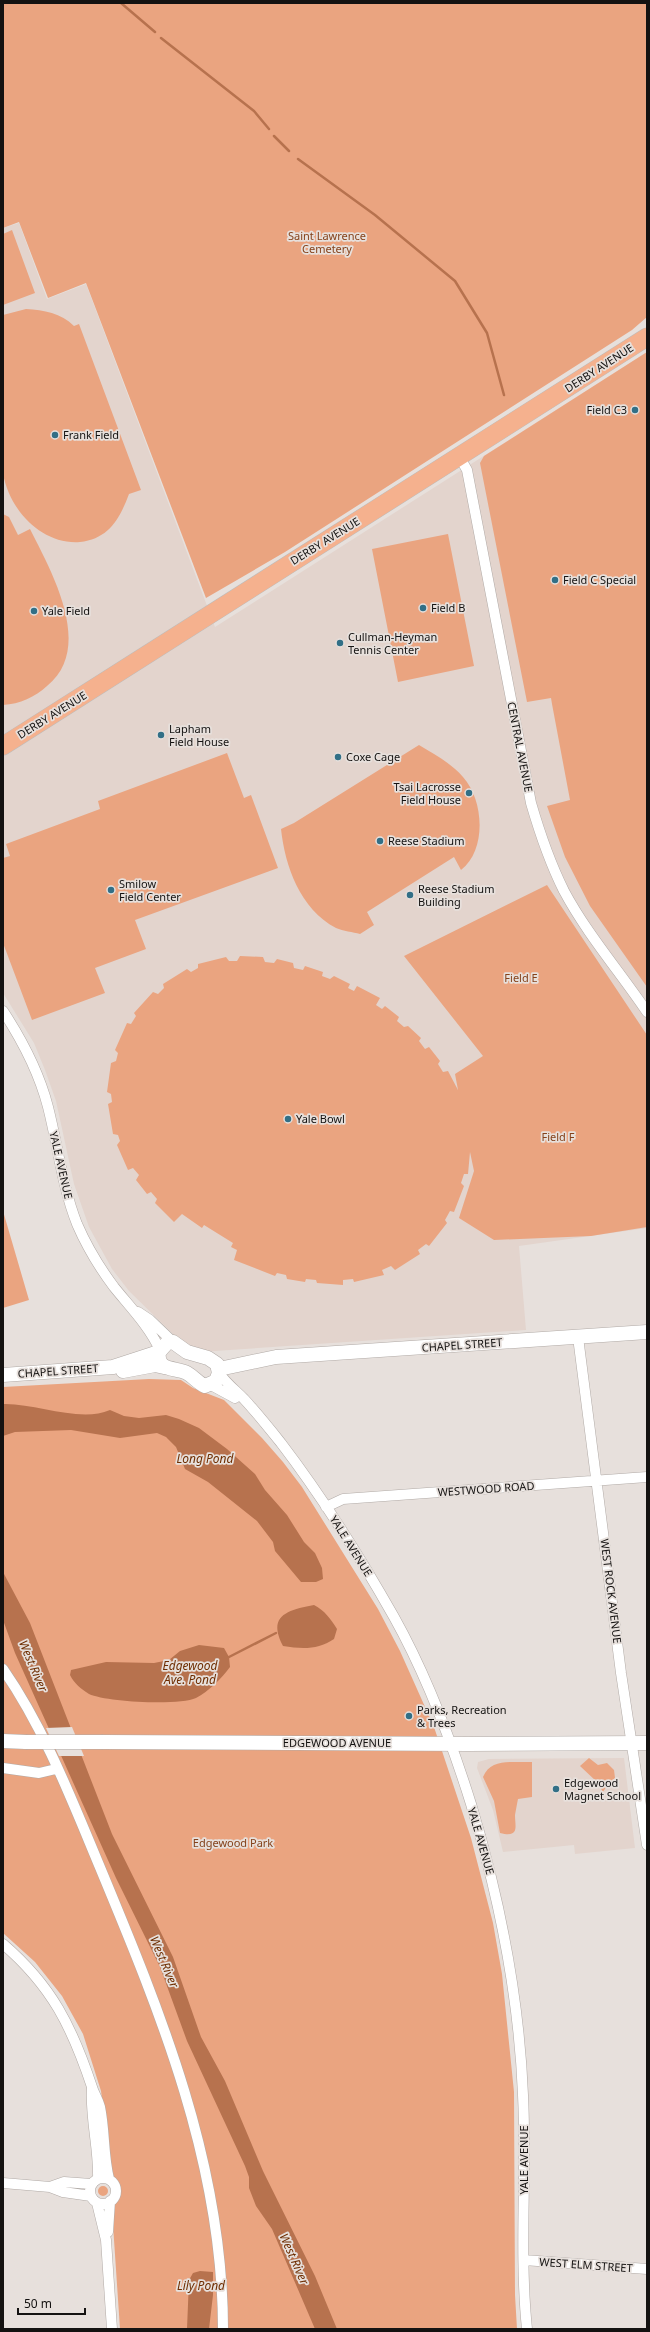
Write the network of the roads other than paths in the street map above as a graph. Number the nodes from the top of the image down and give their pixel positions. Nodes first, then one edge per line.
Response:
1 (647, 337) edge
2 (459, 456) junction
3 (3, 746) edge
4 (3, 1011) edge
5 (647, 1012) edge
6 (134, 1310) junction
7 (647, 1332) edge
8 (578, 1337) junction
9 (173, 1342) junction
10 (160, 1351) junction
11 (276, 1357) junction
12 (208, 1358) junction
13 (114, 1367) junction
14 (164, 1367) junction
15 (219, 1371) junction
16 (3, 1375) edge
17 (211, 1385) junction
18 (252, 1409) junction
19 (647, 1477) edge
20 (597, 1482) junction
21 (326, 1506) junction
22 (3, 1669) edge
23 (3, 1742) edge
24 (633, 1743) junction
25 (647, 1743) edge
26 (451, 1744) junction
27 (3, 1768) edge
28 (56, 1769) junction
29 (647, 1845) edge
30 (3, 1944) edge
31 (92, 2088) junction
32 (109, 2179) junction
33 (94, 2181) junction
34 (3, 2183) edge
35 (50, 2187) junction
36 (94, 2200) junction
37 (110, 2201) junction
38 (106, 2240) junction
39 (524, 2260) junction
40 (647, 2269) edge
41 (112, 2329) edge
42 (223, 2329) edge
43 (527, 2329) edge

1 - 2 highway, DERBY AVENUE
2 - 3 highway, DERBY AVENUE
2 - 5 street, CENTRAL AVENUE
4 - 6 street, YALE AVENUE
6 - 9 street, YALE AVENUE
6 - 10 street, YALE AVENUE
7 - 8 street, CHAPEL STREET
8 - 11 street, CHAPEL STREET
8 - 20 street, WEST ROCK AVENUE
9 - 10 street, CHAPEL STREET
9 - 12 street
10 - 13 street, CHAPEL STREET
10 - 14 street
11 - 12 street, CHAPEL STREET
11 - 15 street, CHAPEL STREET
12 - 15 street
13 - 14 street, CHAPEL STREET
13 - 16 street, CHAPEL STREET
14 - 17 street, CHAPEL STREET
15 - 17 street
15 - 18 street, YALE AVENUE
17 - 18 street, YALE AVENUE
18 - 21 street, YALE AVENUE
19 - 20 street, WESTWOOD ROAD
20 - 21 street, WESTWOOD ROAD
20 - 24 street, WEST ROCK AVENUE
21 - 26 street, YALE AVENUE
22 - 28 street
23 - 26 street, EDGEWOOD AVENUE, bridge
24 - 25 street, EDGEWOOD AVENUE
24 - 26 street, EDGEWOOD AVENUE
24 - 29 street, WEST ROCK AVENUE
26 - 39 street, YALE AVENUE
27 - 28 street
28 - 42 street
30 - 31 street
31 - 32 street
31 - 33 street
32 - 33 street
32 - 37 street
33 - 35 street
33 - 36 street
34 - 35 street
35 - 36 street
36 - 37 street
36 - 38 street
37 - 38 street
38 - 41 street
39 - 40 street, WEST ELM STREET
39 - 43 street, YALE AVENUE

